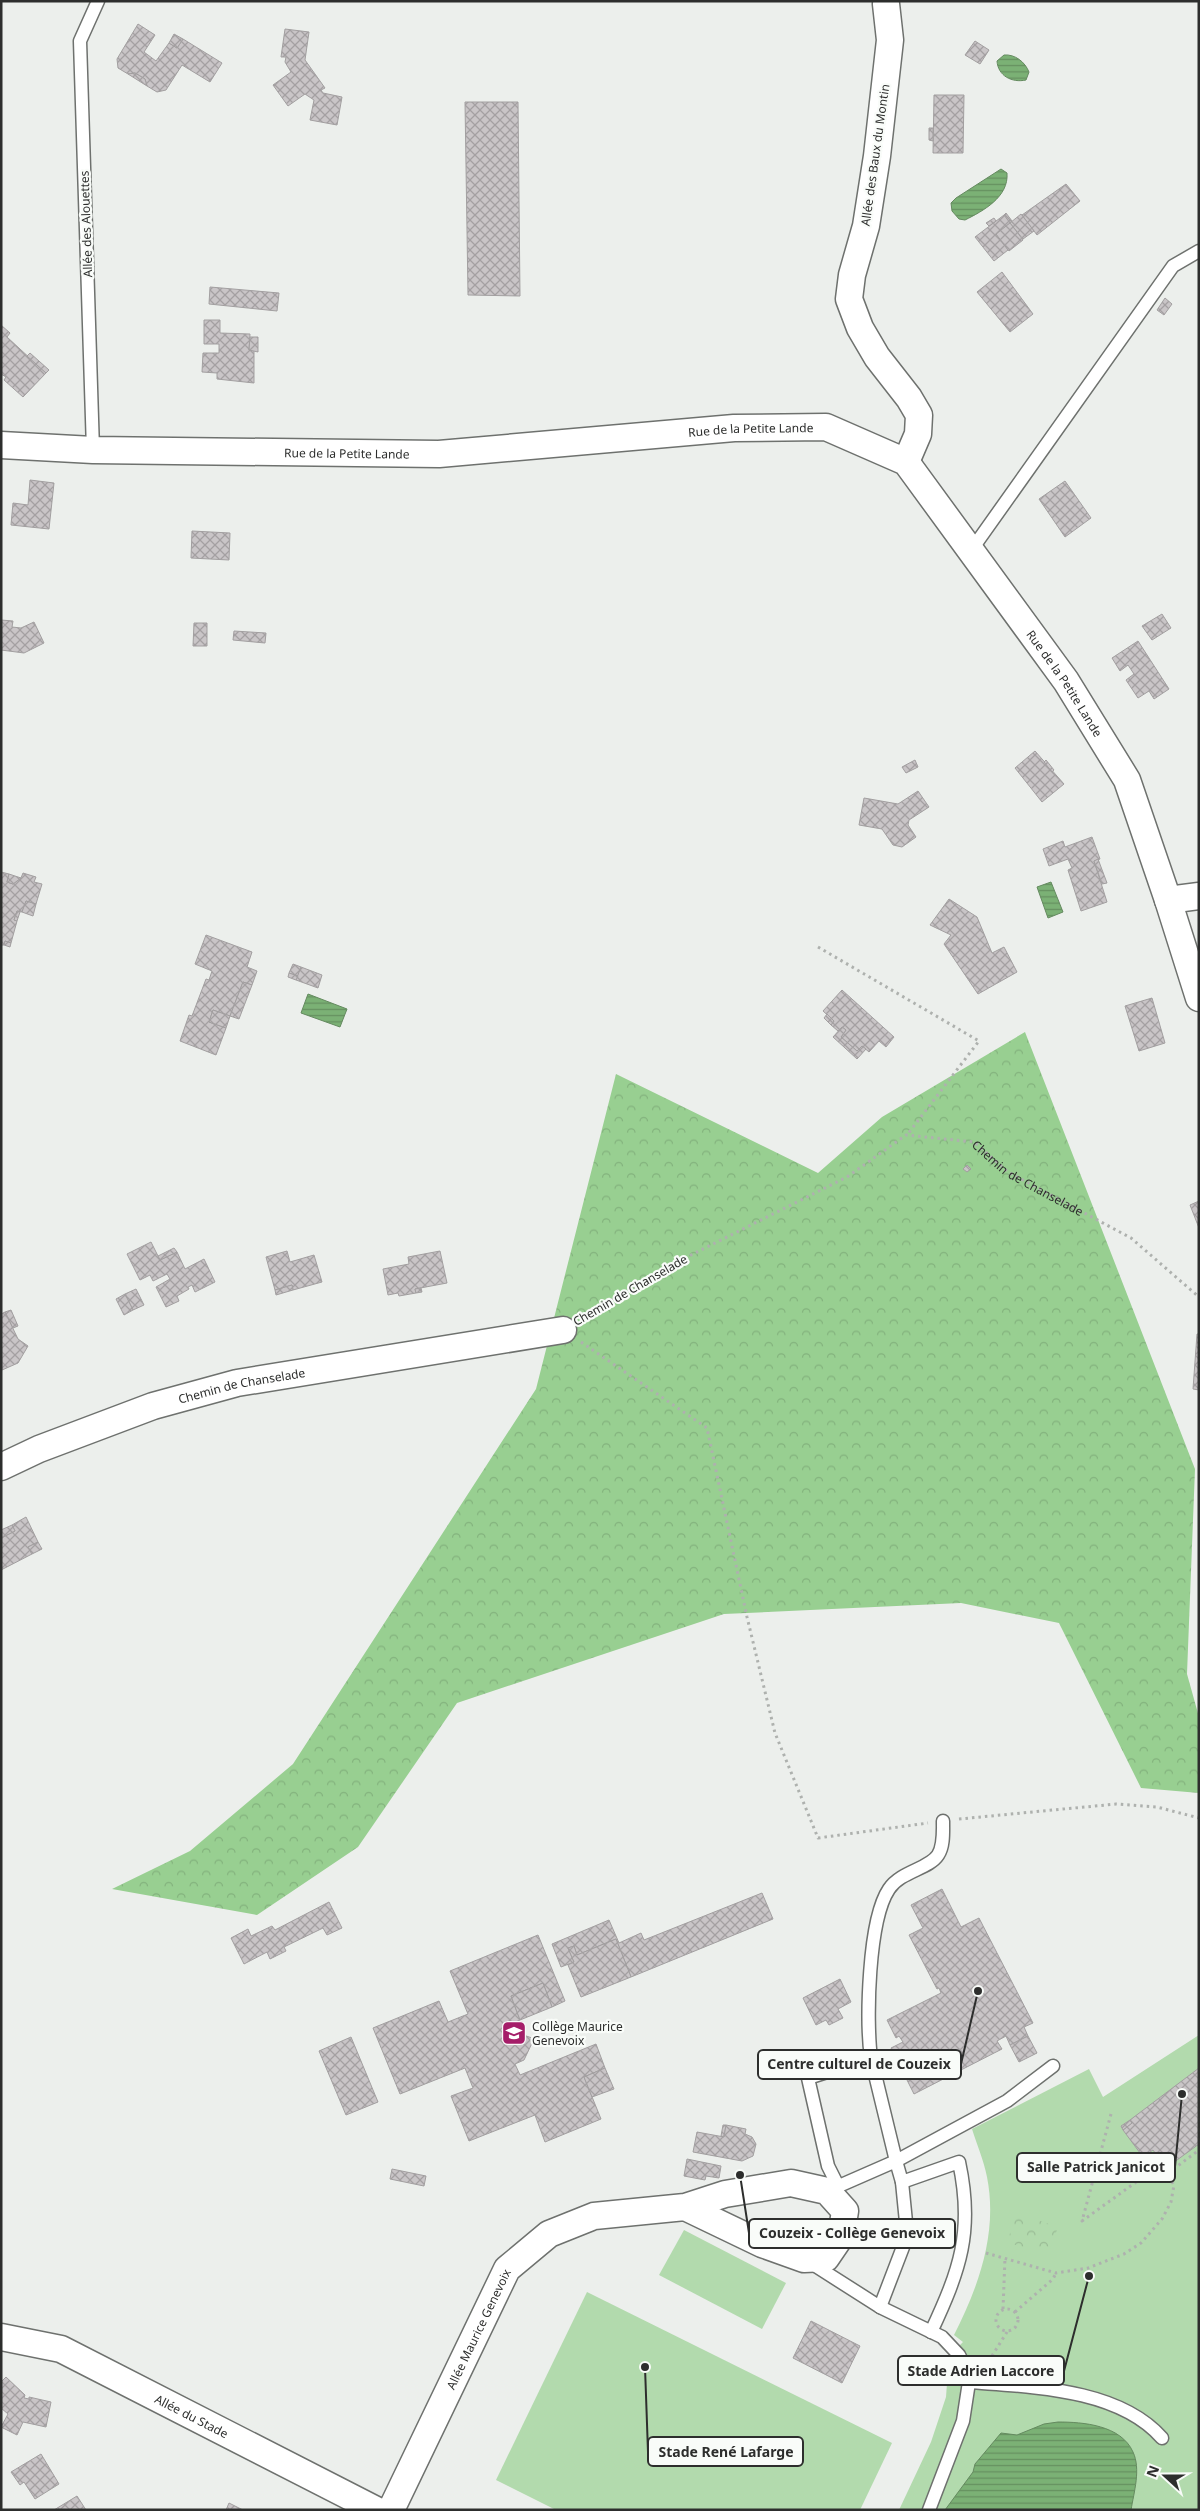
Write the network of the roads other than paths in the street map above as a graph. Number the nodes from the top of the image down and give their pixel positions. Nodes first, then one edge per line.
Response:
1 (98, 1) edge
2 (886, 4) dead end
3 (1199, 251) edge
4 (1, 445) edge
5 (93, 450) junction
6 (906, 462) junction
7 (970, 552) junction
8 (1199, 896) edge
9 (1168, 900) junction
10 (1199, 998) edge
11 (562, 1330) road end
12 (1, 1467) edge
13 (943, 1821) road end
14 (871, 2058) junction
15 (1053, 2066) dead end
16 (896, 2161) junction
17 (902, 2182) junction
18 (833, 2188) junction
19 (685, 2207) junction
20 (804, 2259) junction
21 (880, 2307) junction
22 (930, 2332) junction
23 (1, 2337) edge
24 (975, 2382) junction
25 (1162, 2438) dead end
26 (376, 2510) edge
27 (391, 2510) edge
28 (929, 2510) edge

1 - 5 lane, Allée des Alouettes
2 - 6 street, Allée des Baux du Montin
3 - 7 lane
4 - 5 street, Rue de la Petite Lande
5 - 6 street, Rue de la Petite Lande
6 - 7 street, Rue de la Petite Lande
7 - 9 street, Rue de la Petite Lande
8 - 9 street
9 - 10 street, Rue de la Petite Lande
11 - 12 street, Chemin de Chanselade
13 - 14 lane
14 - 16 lane
14 - 18 lane
15 - 16 lane
16 - 17 lane
16 - 18 lane
17 - 21 lane
17 - 22 lane
18 - 19 street, Allée Maurice Genevoix
18 - 20 street
19 - 20 street
19 - 27 street, Allée Maurice Genevoix
20 - 21 lane
21 - 22 lane
22 - 24 lane
23 - 26 street, Allée du Stade
24 - 25 lane
24 - 28 lane

